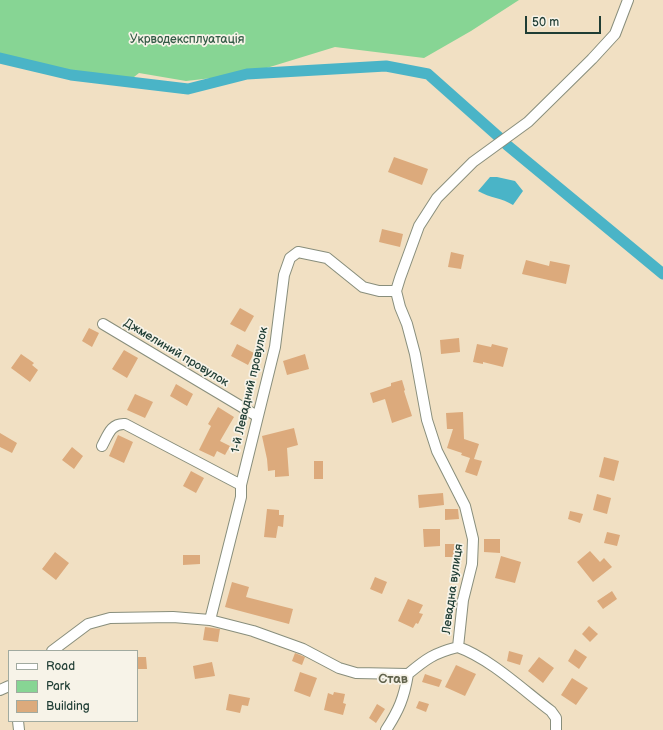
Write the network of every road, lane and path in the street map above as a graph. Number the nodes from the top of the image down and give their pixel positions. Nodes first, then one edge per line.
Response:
1 (628, 0) edge
2 (396, 291) junction
3 (103, 324) dead end
4 (257, 416) junction
5 (102, 446) dead end
6 (241, 485) junction
7 (210, 620) junction
8 (458, 647) junction
9 (53, 650) edge
10 (408, 674) junction
11 (386, 730) edge
12 (556, 730) edge

1 - 2 street
2 - 4 street, 1-й Левадний провулок
2 - 8 street, Левадна вулиця
3 - 4 street, Джмелиний провулок
4 - 6 street, 1-й Левадний провулок
5 - 6 street
6 - 7 street, 1-й Левадний провулок
7 - 9 street
7 - 10 street
8 - 10 street
8 - 12 street, Левадна вулиця
10 - 11 street

